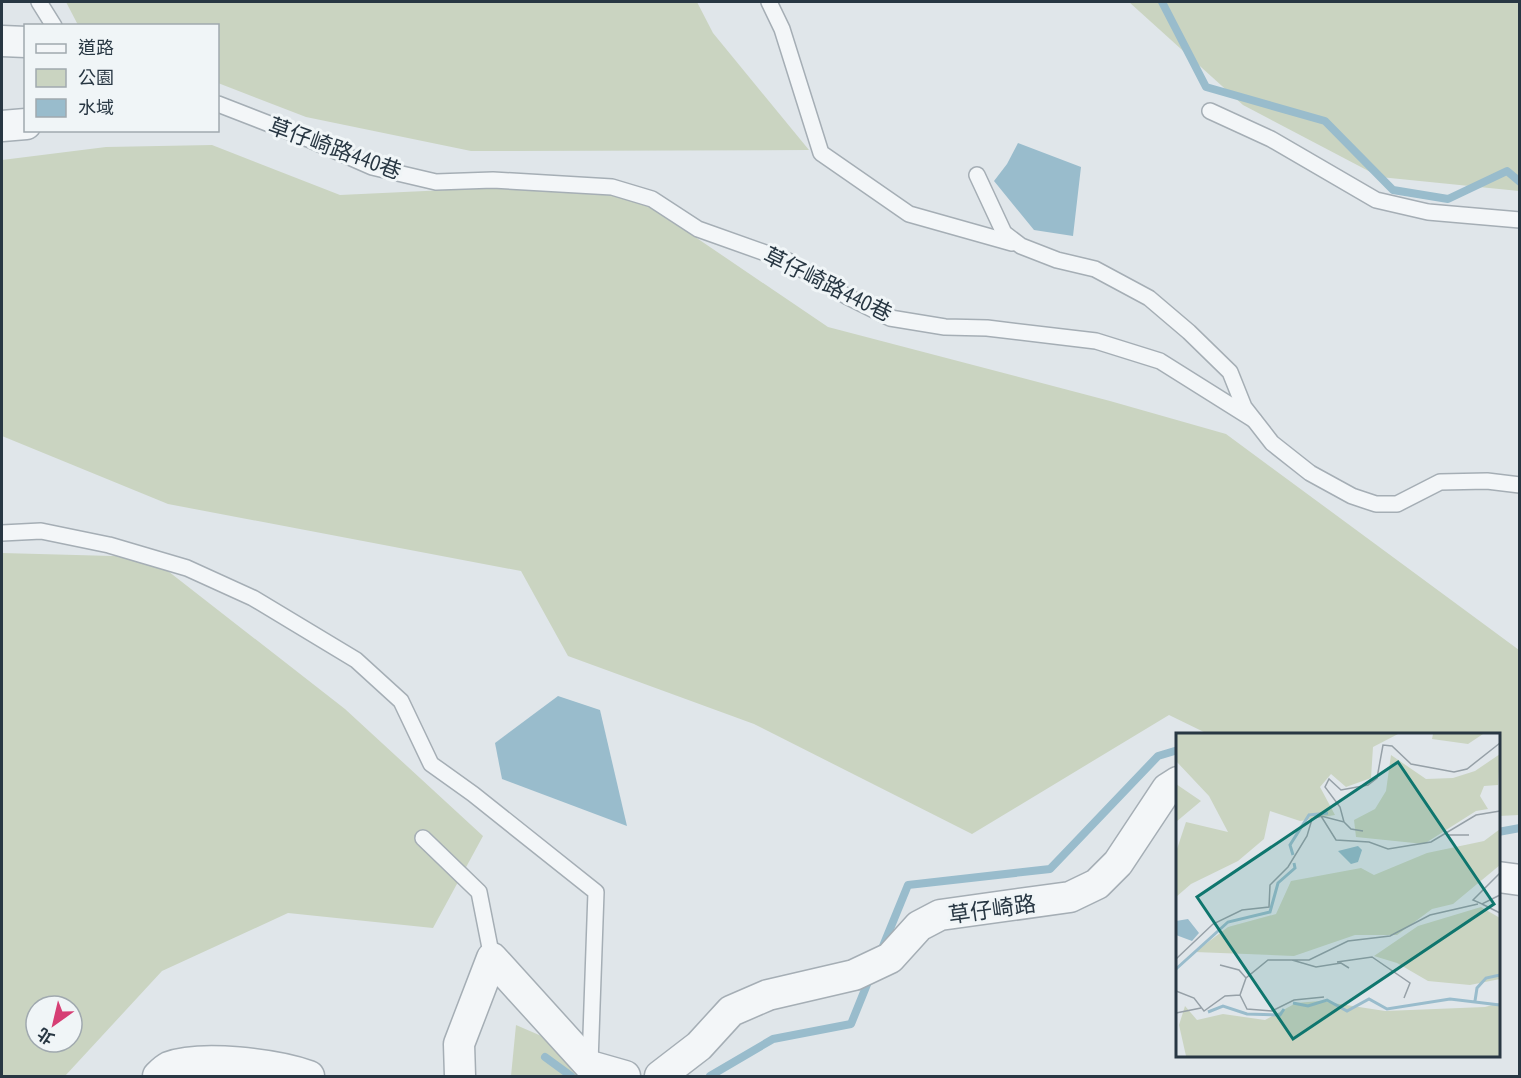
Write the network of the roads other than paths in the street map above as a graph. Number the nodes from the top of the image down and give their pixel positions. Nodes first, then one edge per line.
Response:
1 (39, 2) edge
2 (769, 2) edge
3 (53, 24) edge
4 (2, 41) edge
5 (24, 42) edge
6 (219, 104) edge
7 (1210, 111) dead end
8 (24, 124) edge
9 (2, 126) edge
10 (977, 175) dead end
11 (1520, 220) edge
12 (1021, 246) junction
13 (1254, 420) junction
14 (1520, 485) edge
15 (4, 530) edge
16 (1176, 783) edge
17 (423, 838) dead end
18 (1500, 876) edge
19 (1520, 880) edge
20 (492, 958) junction
21 (590, 1066) junction
22 (158, 1077) edge
23 (309, 1077) edge
24 (460, 1077) edge
25 (626, 1077) edge
26 (660, 1077) edge

1 - 3 lane
2 - 12 lane
4 - 5 street
6 - 13 lane, 草仔崎路440巷
7 - 11 lane
8 - 9 street
10 - 12 lane
12 - 13 lane
13 - 14 lane, 草仔崎路440巷
15 - 21 lane
16 - 26 street, 草仔崎路
17 - 20 lane
18 - 19 street
20 - 21 street
20 - 24 street
21 - 25 street
22 - 23 street

